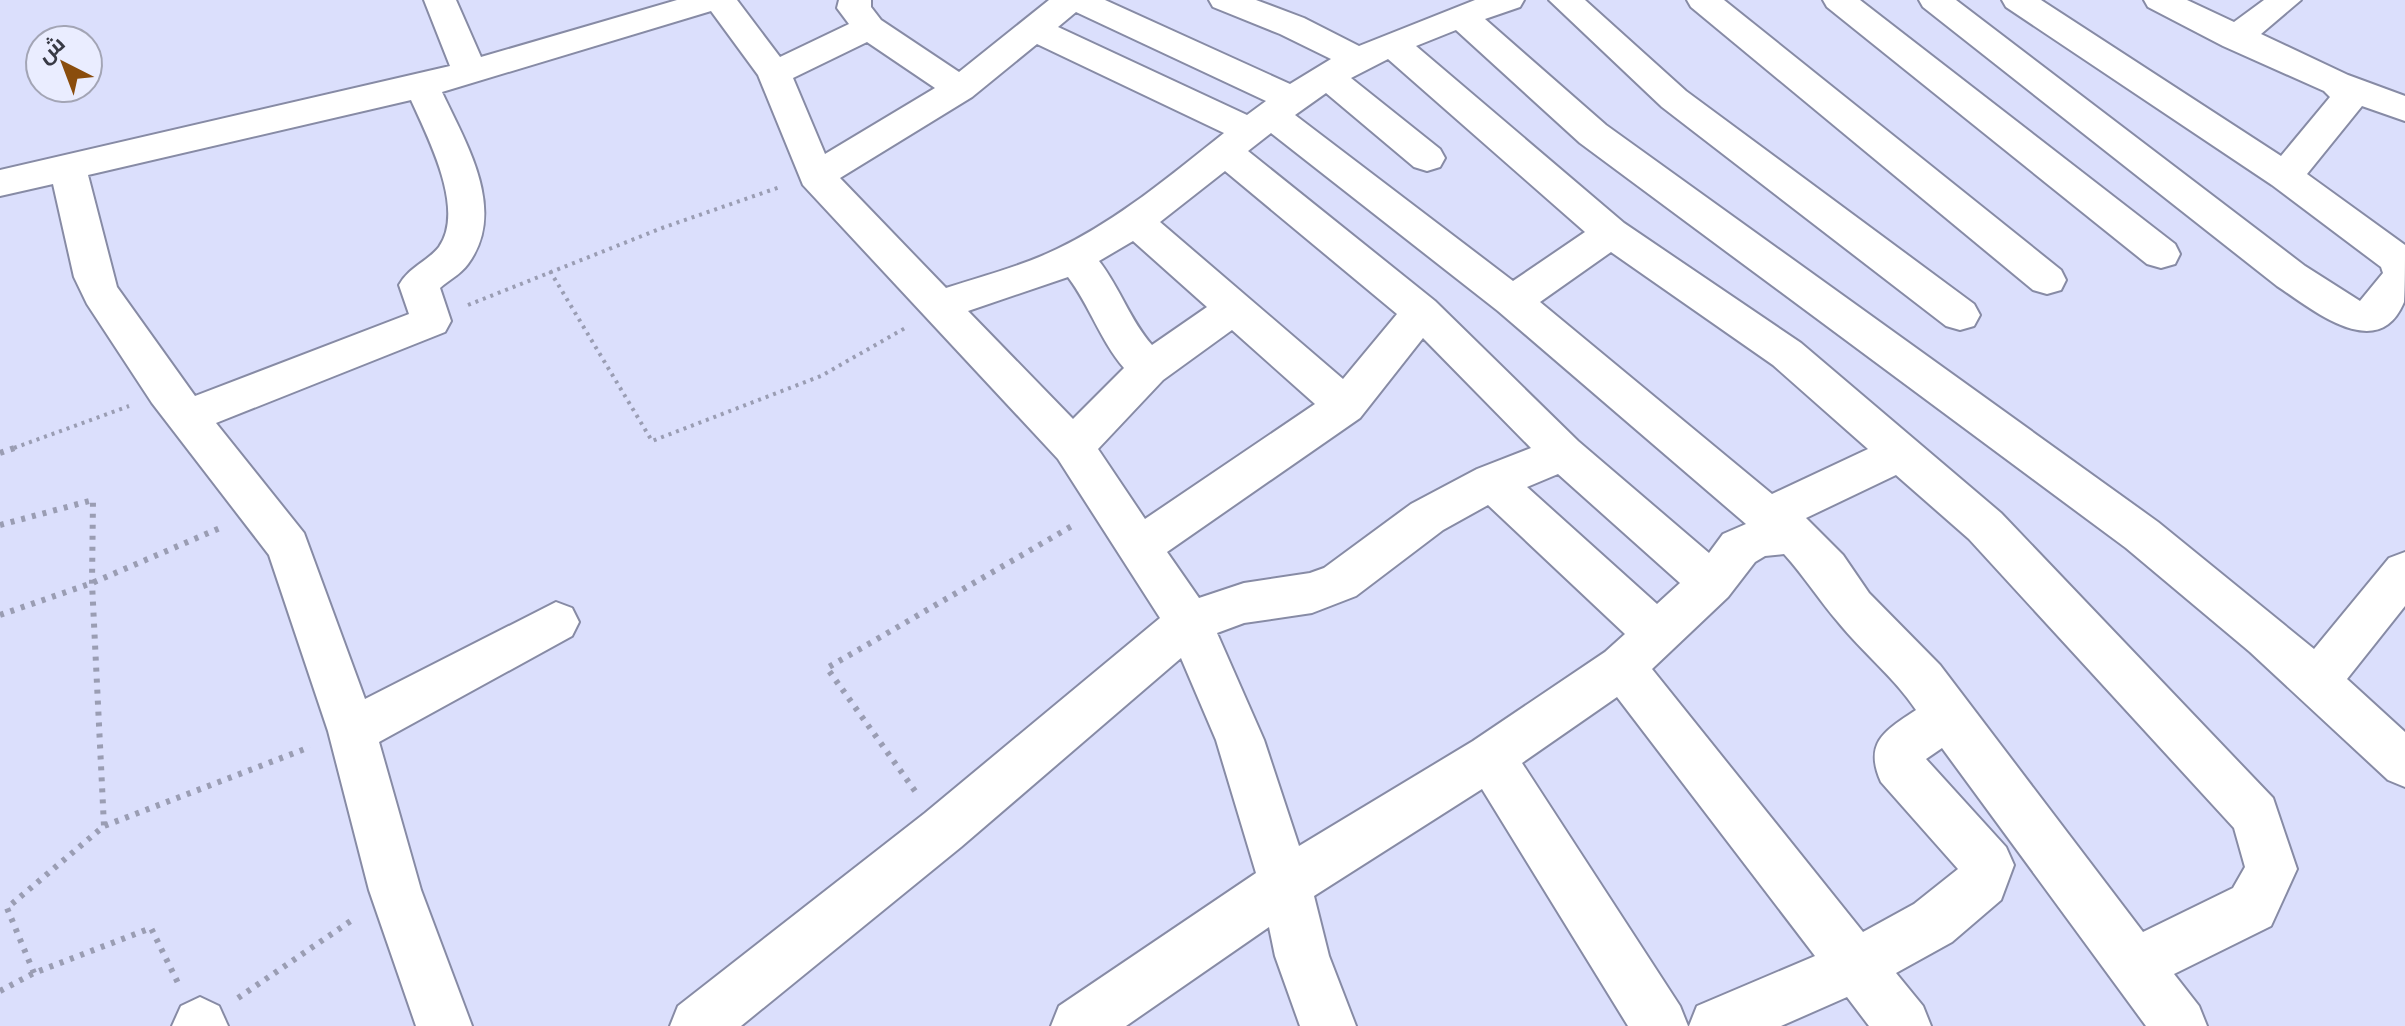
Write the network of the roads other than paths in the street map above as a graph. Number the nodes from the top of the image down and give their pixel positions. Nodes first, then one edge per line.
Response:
1 (440, 0) edge
2 (713, 0) edge
3 (720, 0) edge
4 (1070, 0) edge
5 (1077, 0) edge
6 (1225, 0) edge
7 (1508, 0) edge
8 (1565, 0) edge
9 (1703, 0) edge
10 (1839, 0) edge
11 (1935, 0) edge
12 (2018, 0) edge
13 (2160, 0) edge
14 (2285, 0) edge
15 (862, 14) edge
16 (1461, 16) junction
17 (1034, 29) junction
18 (2235, 38) junction
19 (1392, 44) junction
20 (1358, 59) junction
21 (470, 72) junction
22 (774, 73) junction
23 (1327, 76) junction
24 (2336, 83) junction
25 (422, 86) junction
26 (960, 89) junction
27 (2405, 109) edge
28 (1259, 124) junction
29 (1593, 134) junction
30 (1427, 158) dead end
31 (1534, 166) junction
32 (68, 168) junction
33 (816, 176) junction
34 (2285, 176) junction
35 (0, 183) edge
36 (1135, 221) junction
37 (1611, 233) junction
38 (2161, 254) dead end
39 (1075, 257) junction
40 (2047, 280) dead end
41 (1512, 301) junction
42 (938, 306) junction
43 (1234, 308) junction
44 (1421, 312) junction
45 (1960, 315) dead end
46 (1149, 369) junction
47 (177, 404) junction
48 (1345, 406) junction
49 (1073, 447) junction
50 (1563, 453) junction
51 (1901, 453) junction
52 (1492, 482) junction
53 (1781, 525) junction
54 (1139, 547) junction
55 (2405, 572) edge
56 (1712, 583) junction
57 (556, 622) dead end
58 (1189, 622) junction
59 (1659, 635) junction
60 (1622, 667) junction
61 (2316, 682) junction
62 (1947, 716) junction
63 (352, 731) junction
64 (1490, 757) junction
65 (2405, 764) edge
66 (1285, 884) junction
67 (2134, 965) junction
68 (1856, 966) junction
69 (444, 1026) edge
70 (698, 1026) edge
71 (1079, 1026) edge
72 (1328, 1026) edge
73 (1660, 1026) edge
74 (1717, 1026) edge
75 (1903, 1026) edge
76 (2179, 1026) edge

1 - 21 street
2 - 21 street
3 - 22 street
4 - 17 street
5 - 28 street
6 - 20 street
7 - 16 street
8 - 45 street
9 - 40 street
10 - 38 street
11 - 34 street
12 - 34 street
13 - 18 street
14 - 18 street
15 - 22 street
15 - 26 street
16 - 19 street
16 - 29 street
17 - 26 street
17 - 28 street
18 - 24 street
19 - 20 street
19 - 31 street
20 - 23 street
21 - 25 street
22 - 33 street
23 - 28 street
23 - 30 street
24 - 27 street
24 - 34 street
25 - 32 street
25 - 47 street
26 - 33 street
28 - 36 street
28 - 41 street
28 - 44 street
29 - 31 street
29 - 61 street
31 - 37 street
32 - 35 street
32 - 47 street
33 - 42 street
36 - 39 street
36 - 43 street
37 - 41 street
37 - 51 street
39 - 42 street
39 - 46 street
41 - 53 street
42 - 49 street
43 - 46 street
43 - 48 street
44 - 48 street
44 - 50 street
46 - 49 street
47 - 63 street
48 - 54 street
49 - 54 street
50 - 52 street
50 - 56 street
51 - 53 street
51 - 67 street
52 - 58 street
52 - 59 street
53 - 56 street
53 - 62 street
54 - 58 street
55 - 61 street
56 - 59 street
57 - 63 street
58 - 66 street
58 - 70 street
59 - 60 street
60 - 64 street
60 - 68 street
61 - 65 street
62 - 67 street
62 - 68 street
63 - 69 street
64 - 66 street
64 - 73 street
66 - 71 street
66 - 72 street
67 - 76 street
68 - 74 street
68 - 75 street

